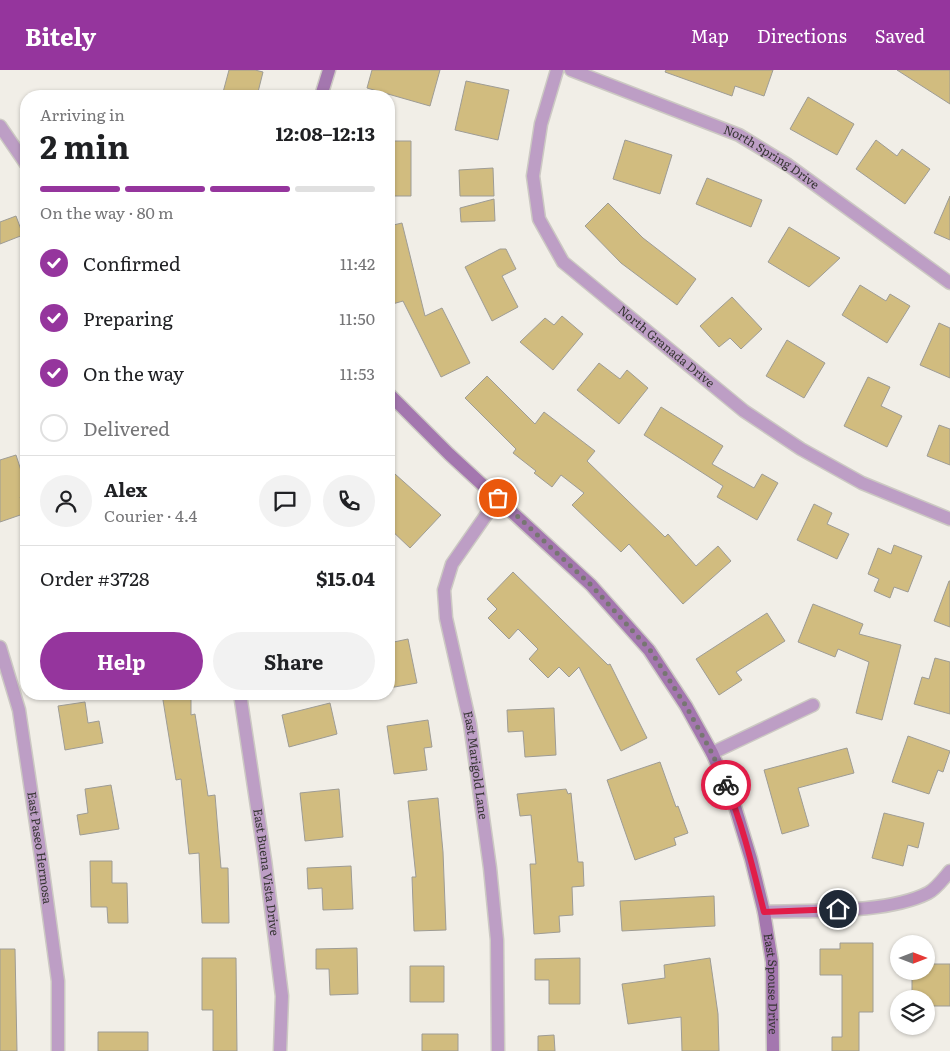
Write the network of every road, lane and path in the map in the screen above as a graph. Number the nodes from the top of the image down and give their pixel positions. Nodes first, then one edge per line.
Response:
1 (329, 70) edge
2 (557, 70) edge
3 (571, 70) edge
4 (323, 90) edge
5 (0, 126) edge
6 (20, 148) edge
7 (950, 283) edge
8 (395, 402) edge
9 (498, 498) junction
10 (950, 519) edge
11 (0, 647) edge
12 (241, 700) edge
13 (813, 705) dead end
14 (712, 753) junction
15 (950, 871) edge
16 (764, 912) junction
17 (58, 1051) edge
18 (280, 1051) edge
19 (498, 1051) edge
20 (773, 1051) edge

1 - 4 main road
2 - 10 street, North Granada Drive
3 - 7 street, North Spring Drive
5 - 6 street
8 - 9 main road, East Spouse Drive
9 - 14 main road, East Spouse Drive
9 - 19 street, East Marigold Lane
11 - 17 street, East Paseo Hermosa
12 - 18 street, East Buena Vista Drive
13 - 14 street
14 - 16 main road, East Spouse Drive
15 - 16 street
16 - 20 main road, East Spouse Drive

